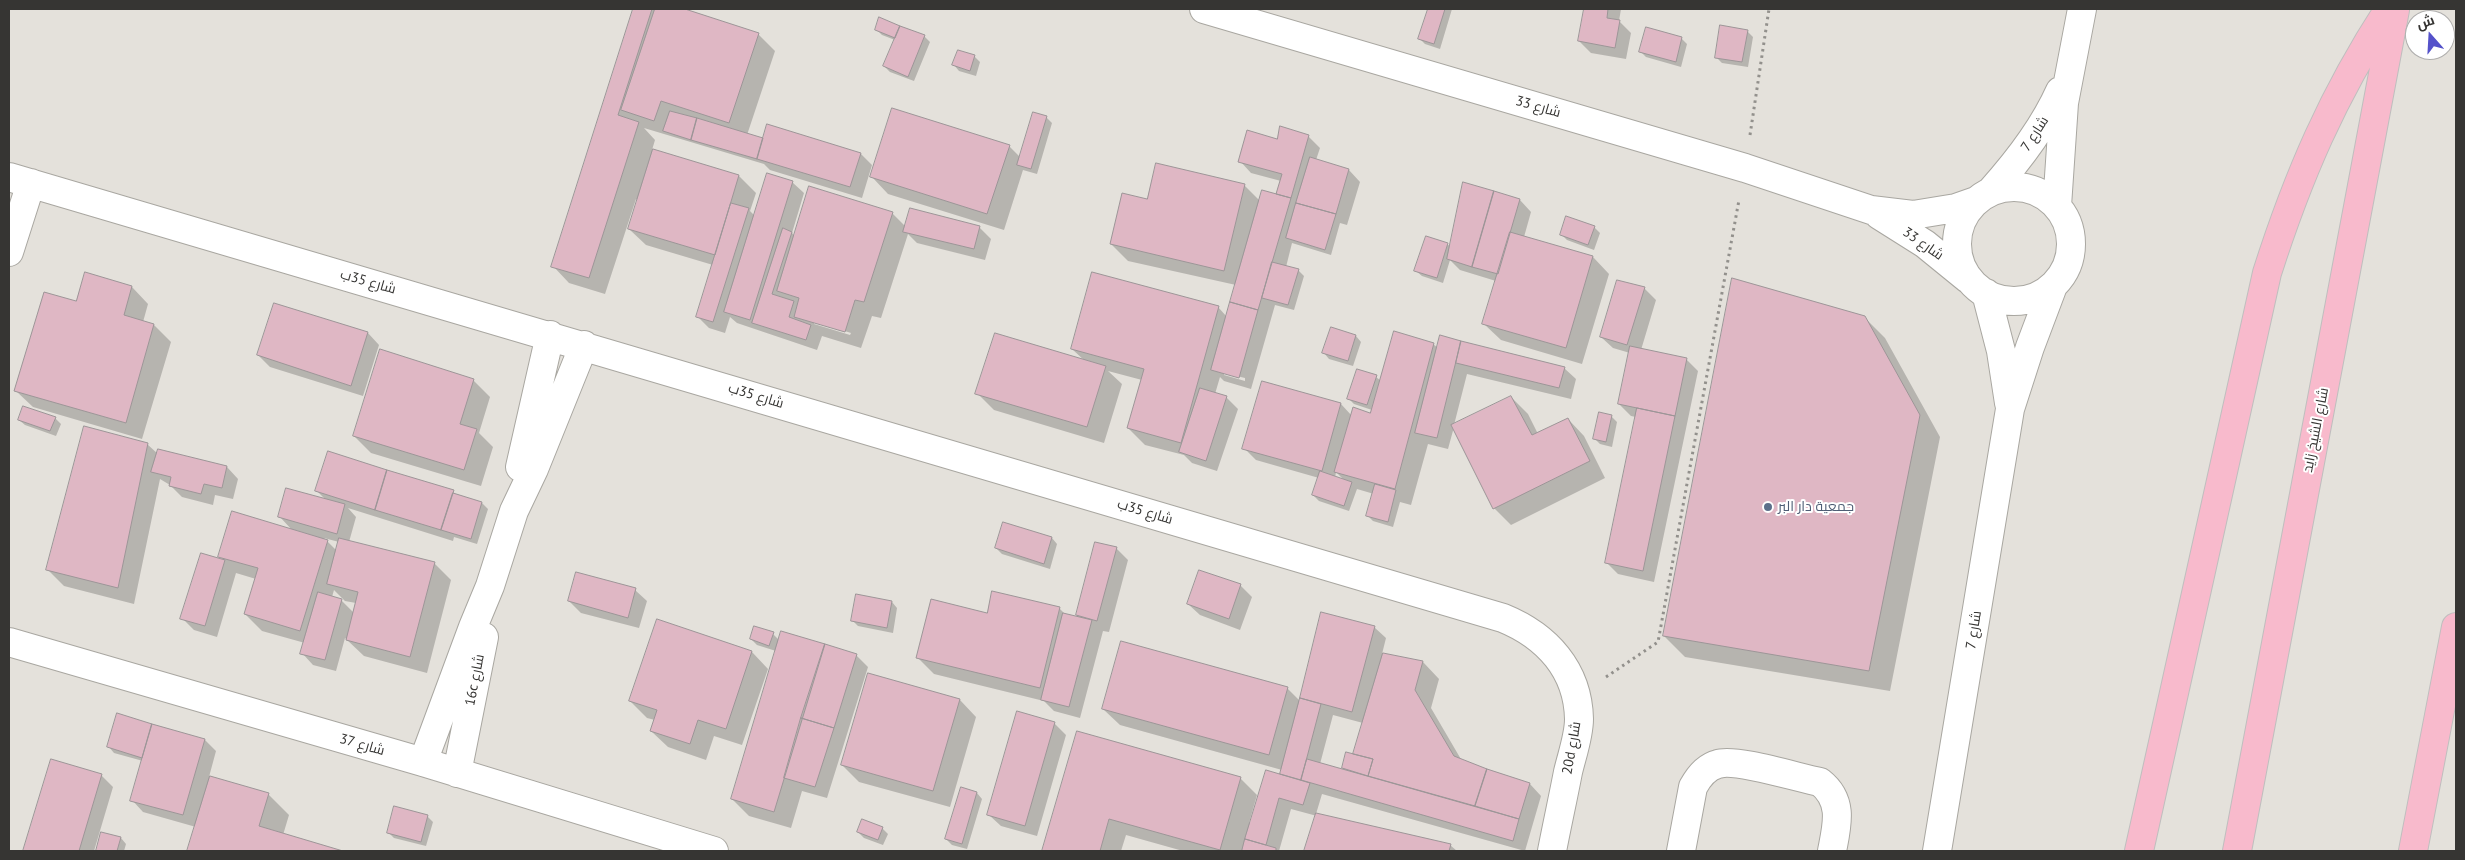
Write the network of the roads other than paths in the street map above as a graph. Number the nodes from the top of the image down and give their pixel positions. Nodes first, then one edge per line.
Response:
1 (1204, 9) edge
2 (2082, 9) edge
3 (2389, 9) edge
4 (2395, 9) edge
5 (2069, 69) junction
6 (20, 180) edge
7 (1984, 196) junction
8 (2057, 206) junction
9 (1871, 210) junction
10 (9, 252) edge
11 (2053, 286) junction
12 (1979, 288) junction
13 (550, 335) junction
14 (584, 345) junction
15 (2010, 409) junction
16 (514, 511) junction
17 (490, 586) junction
18 (1503, 618) joint
19 (2456, 627) edge
20 (9, 642) edge
21 (423, 762) junction
22 (457, 773) junction
23 (714, 851) edge
24 (1552, 851) edge
25 (1681, 851) edge
26 (1832, 851) edge
27 (1937, 851) edge
28 (2139, 851) edge
29 (2237, 851) edge
30 (2413, 851) edge

1 - 9 street, شارع 33
2 - 5 street, شارع 7
3 - 28 highway
4 - 29 highway, شارع الشيخ زايد
5 - 7 street, شارع 7
5 - 8 street, شارع 7
6 - 10 street
6 - 13 street, شارع 35ب
7 - 8 street
7 - 9 street, شارع 33
7 - 12 street
8 - 11 street
9 - 12 street, شارع 33
11 - 12 street
11 - 15 street, شارع 7
12 - 15 street, شارع 7
13 - 14 street, شارع 35ب
13 - 16 street, 16c شارع
14 - 16 street, 16c شارع
14 - 18 street, شارع 35ب
15 - 27 street, شارع 7
16 - 17 street, 16c شارع
17 - 21 street, 16c شارع
17 - 22 street, 16c شارع
18 - 24 street, 20d شارع
19 - 30 highway
20 - 21 street, شارع 37
21 - 22 street, شارع 37
22 - 23 street, شارع 37
25 - 26 street

